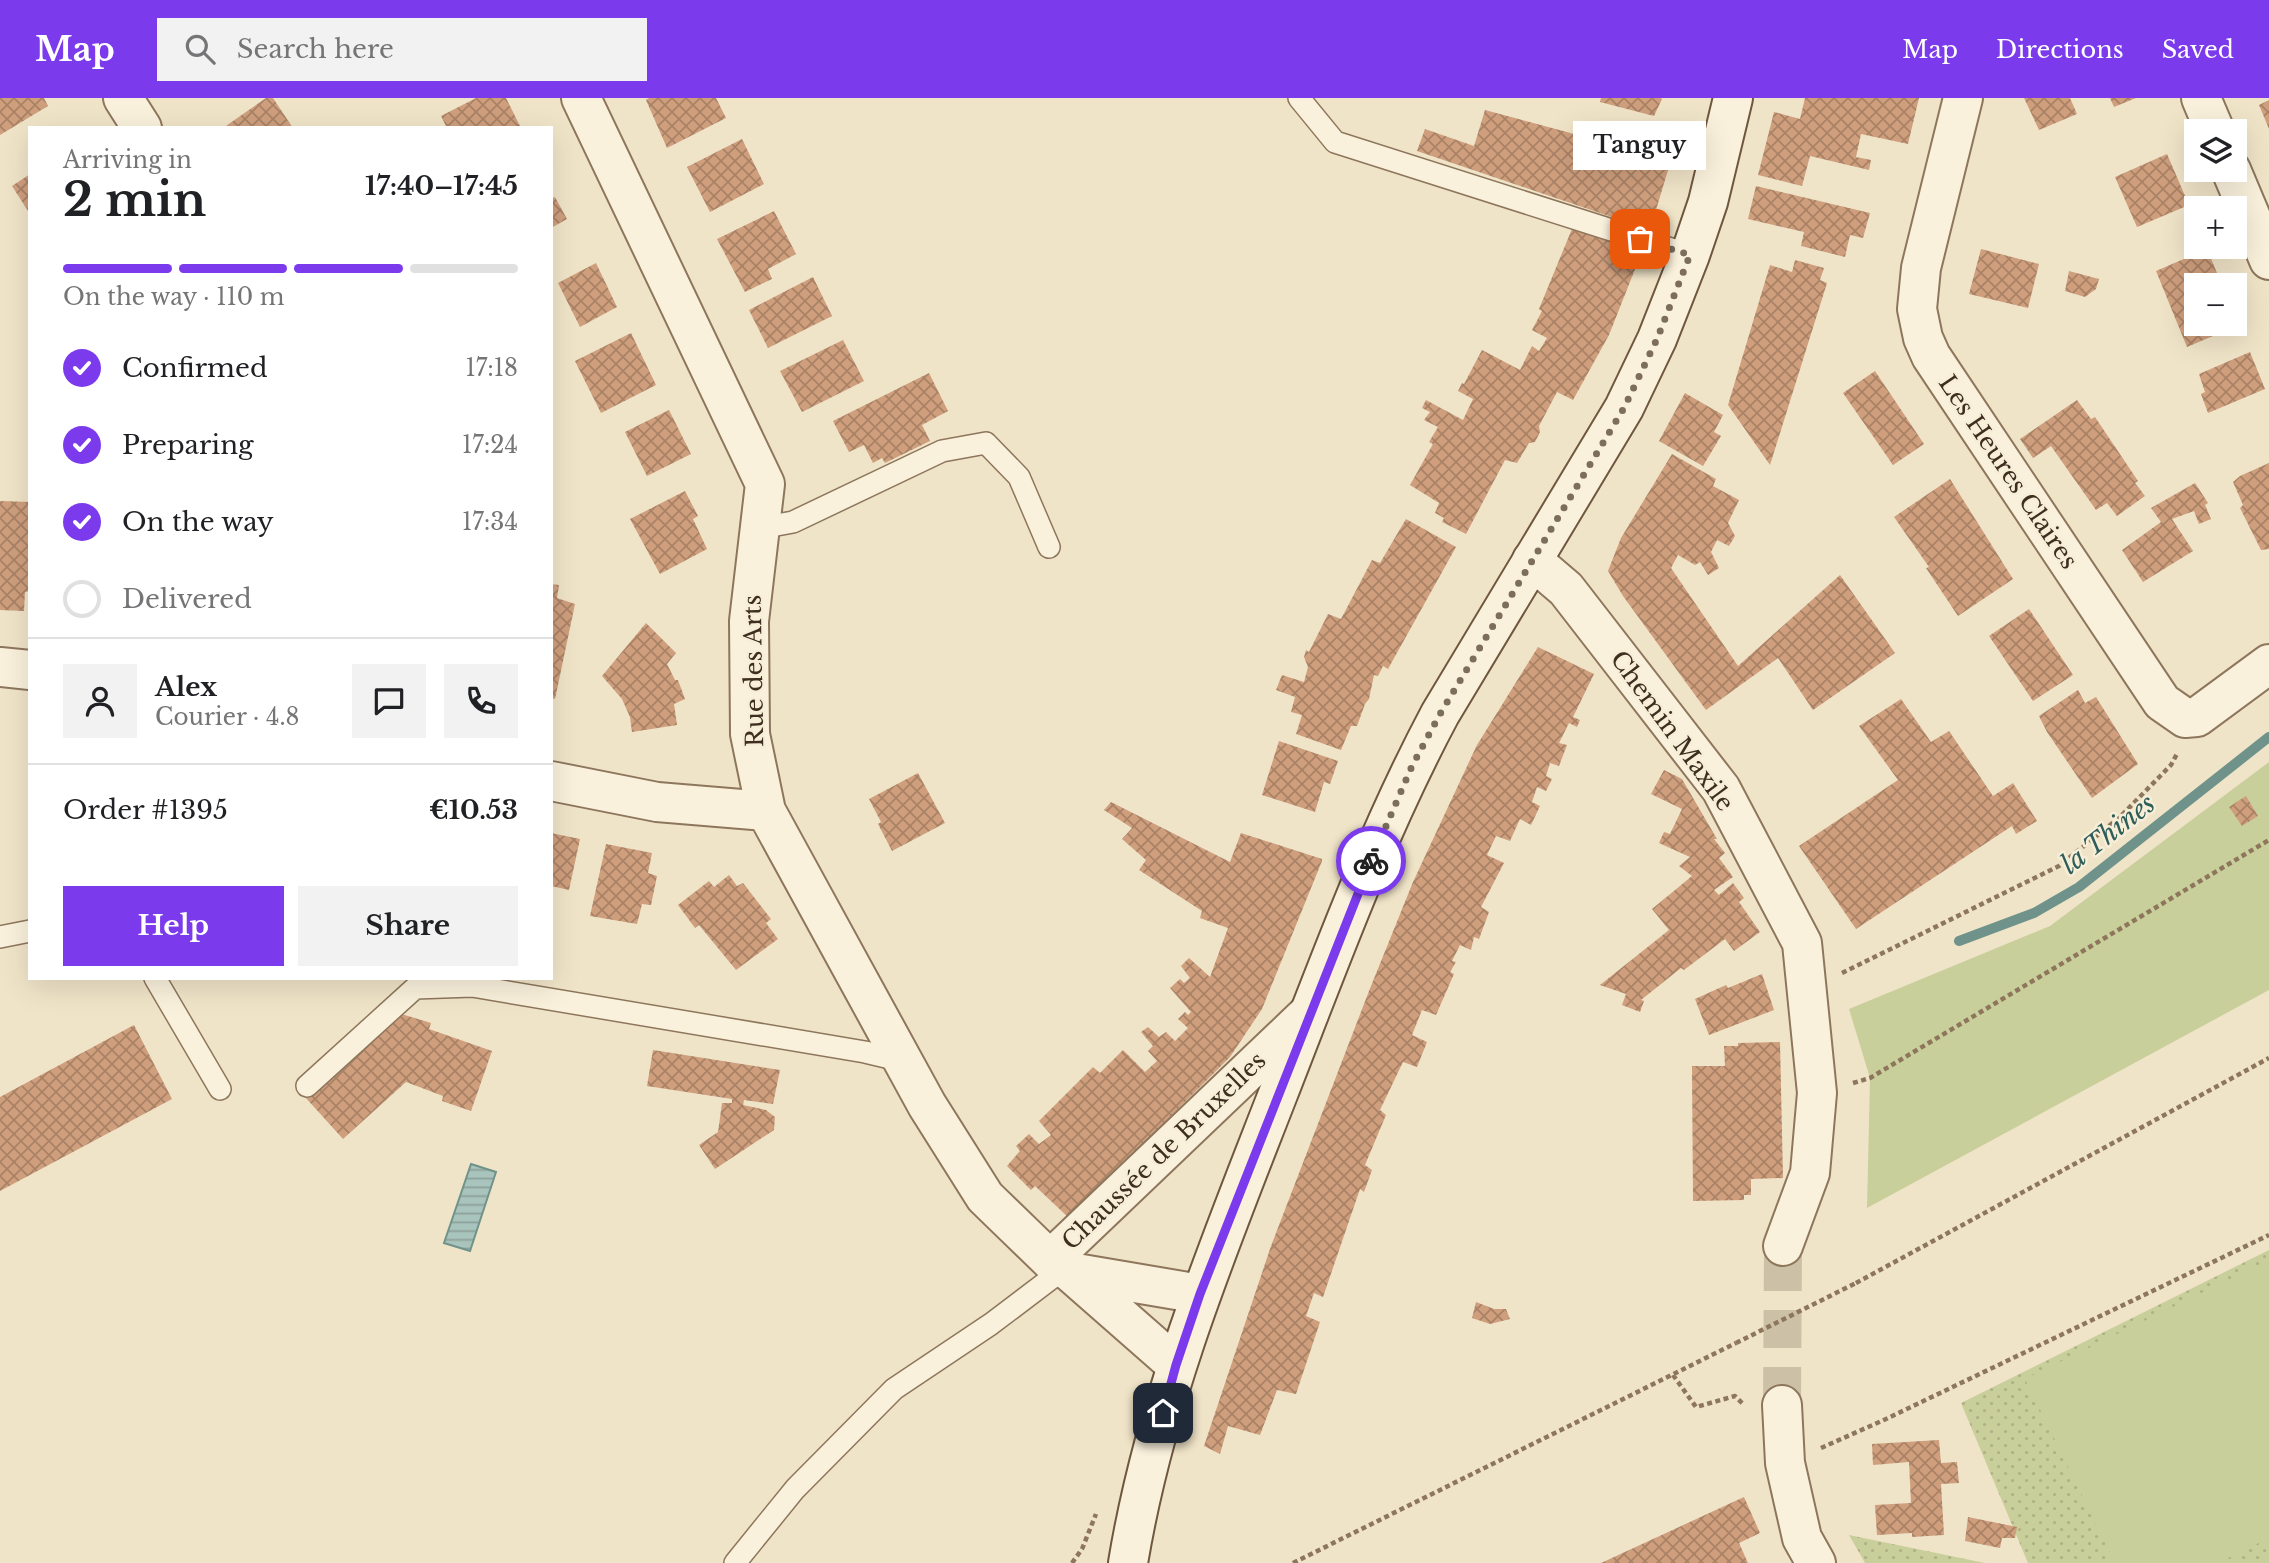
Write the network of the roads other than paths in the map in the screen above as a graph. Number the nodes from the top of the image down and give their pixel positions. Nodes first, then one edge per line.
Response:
1 (123, 98) edge
2 (1299, 98) edge
3 (1733, 98) edge
4 (1963, 98) edge
5 (2202, 98) edge
6 (587, 100) edge
7 (2210, 119) edge
8 (141, 126) edge
9 (2236, 182) edge
10 (1690, 255) junction
11 (2269, 260) edge
12 (760, 528) junction
13 (1049, 547) dead end
14 (1532, 560) junction
15 (2269, 664) edge
16 (0, 667) edge
17 (28, 670) edge
18 (553, 780) edge
19 (766, 811) junction
20 (28, 931) edge
21 (0, 937) edge
22 (156, 980) edge
23 (1309, 1013) junction
24 (903, 1061) junction
25 (307, 1086) dead end
26 (220, 1089) dead end
27 (1783, 1246) tunnel mouth
28 (1062, 1267) junction
29 (1200, 1294) junction
30 (1176, 1365) junction
31 (1782, 1413) tunnel mouth
32 (734, 1563) edge
33 (1128, 1563) edge
34 (1816, 1563) edge

1 - 8 street
2 - 10 lane
3 - 10 street, Chaussée de Bruxelles
4 - 15 street, Les Heures Claires
5 - 7 street
6 - 12 street, Rue des Arts
9 - 11 street
10 - 14 street, Chaussée de Bruxelles
12 - 13 lane
12 - 19 street, Rue des Arts
14 - 23 street, Chaussée de Bruxelles
14 - 27 street, Chemin Maxile
16 - 17 street
18 - 19 street
19 - 24 street, Rue des Arts
20 - 21 lane
22 - 26 lane
23 - 28 street, Chaussée de Bruxelles
23 - 29 street, Chaussée de Bruxelles
24 - 25 lane
24 - 28 street, Rue des Arts
28 - 29 street
28 - 30 street, Rue des Arts
28 - 32 lane
29 - 30 street, Chaussée de Bruxelles
30 - 33 street, Chaussée de Bruxelles
31 - 34 street

